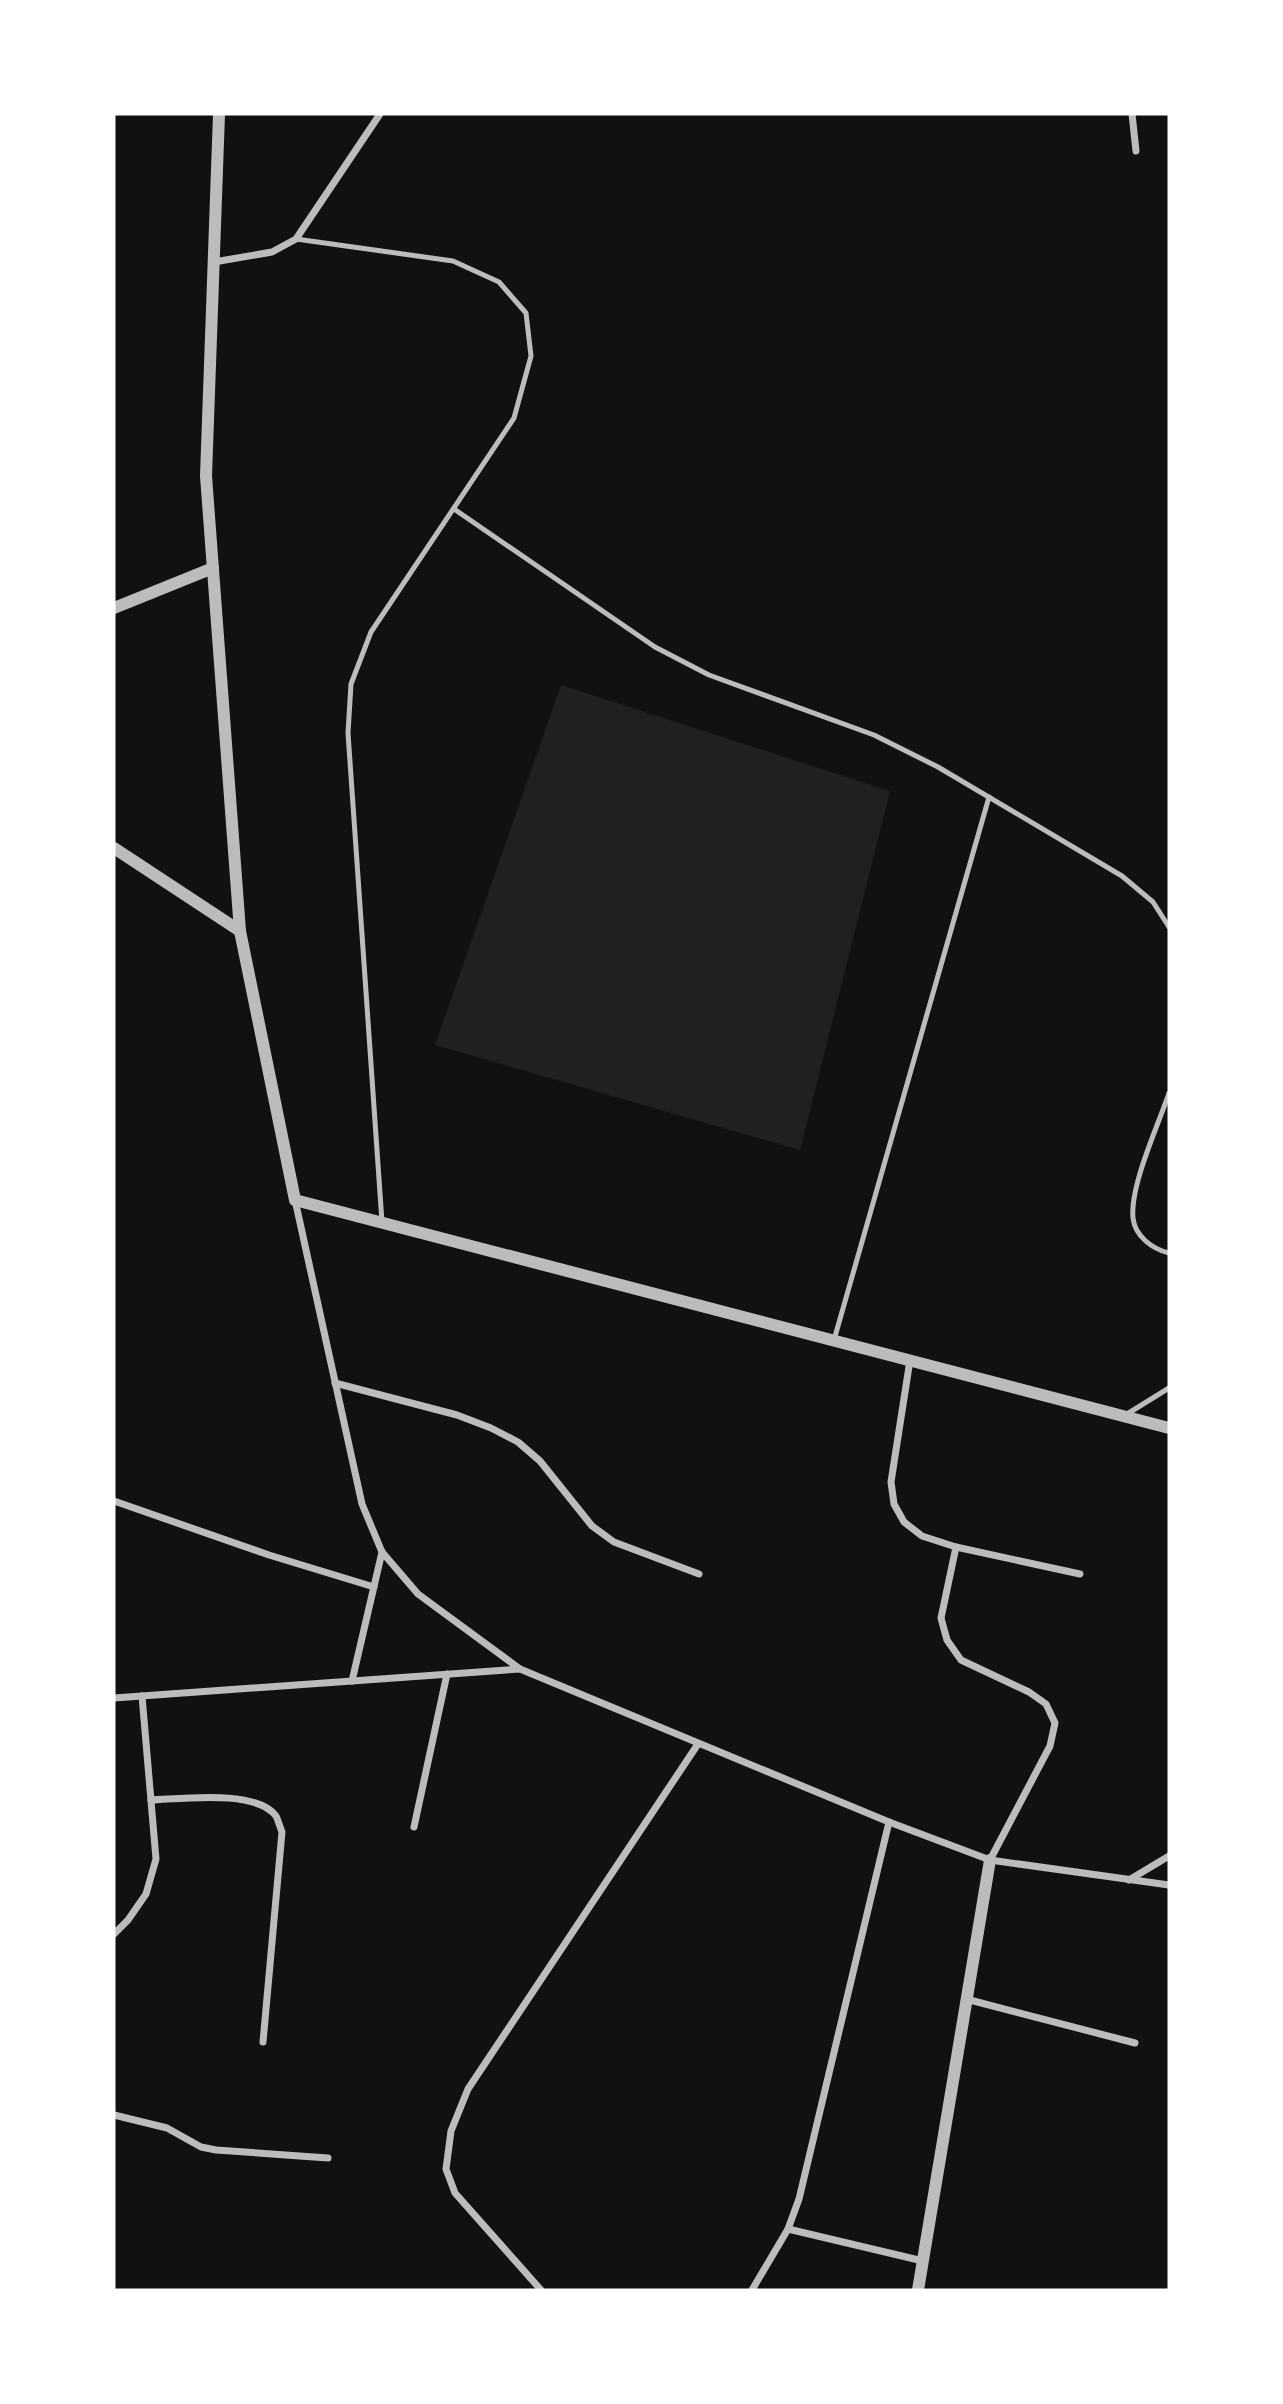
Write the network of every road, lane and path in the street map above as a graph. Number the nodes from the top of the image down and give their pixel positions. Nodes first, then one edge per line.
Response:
1 (219, 114) edge
2 (380, 114) edge
3 (1132, 114) edge
4 (1136, 151) dead end
5 (296, 239) junction
6 (214, 261) junction
7 (454, 509) junction
8 (213, 568) junction
9 (114, 608) edge
10 (989, 797) junction
11 (114, 848) edge
12 (1169, 928) edge
13 (240, 932) junction
14 (1169, 1093) edge
15 (295, 1200) junction
16 (382, 1222) junction
17 (1169, 1253) edge
18 (834, 1340) junction
19 (910, 1360) junction
20 (335, 1383) junction
21 (1169, 1388) edge
22 (1124, 1416) junction
23 (1169, 1428) edge
24 (114, 1501) edge
25 (956, 1548) junction
26 (382, 1552) junction
27 (699, 1574) dead end
28 (1080, 1574) dead end
29 (374, 1587) junction
30 (520, 1670) junction
31 (447, 1674) junction
32 (352, 1681) junction
33 (142, 1696) junction
34 (114, 1698) edge
35 (698, 1744) junction
36 (151, 1800) junction
37 (889, 1822) junction
38 (414, 1827) dead end
39 (1169, 1856) edge
40 (989, 1860) junction
41 (1129, 1880) junction
42 (1169, 1885) edge
43 (114, 1934) edge
44 (966, 1999) junction
45 (264, 2042) dead end
46 (1135, 2043) dead end
47 (114, 2115) edge
48 (328, 2158) dead end
49 (788, 2229) junction
50 (923, 2262) junction
51 (541, 2290) edge
52 (752, 2290) edge
53 (918, 2290) edge

1 - 6 street
2 - 5 street
3 - 4 street
5 - 6 street
5 - 7 lane
6 - 8 street
7 - 10 lane
7 - 16 lane
8 - 9 street
8 - 13 street
10 - 12 lane
10 - 18 lane
11 - 13 street
13 - 15 street
14 - 17 lane
15 - 16 street
15 - 20 street
16 - 18 street
18 - 19 street
19 - 22 street
19 - 25 street
20 - 26 street
20 - 27 street
21 - 22 lane
22 - 23 street
24 - 29 street
25 - 28 street
25 - 40 street
26 - 29 street
26 - 30 street
29 - 32 street
30 - 31 street
30 - 35 street
31 - 32 street
31 - 38 street
32 - 33 street
33 - 34 street
33 - 36 street
35 - 37 street
35 - 51 street
36 - 43 street
36 - 45 street
37 - 40 street
37 - 49 street
39 - 41 street
40 - 41 street
40 - 44 street
41 - 42 street
44 - 46 street
44 - 50 street
47 - 48 street
49 - 50 street
49 - 52 street
50 - 53 street

